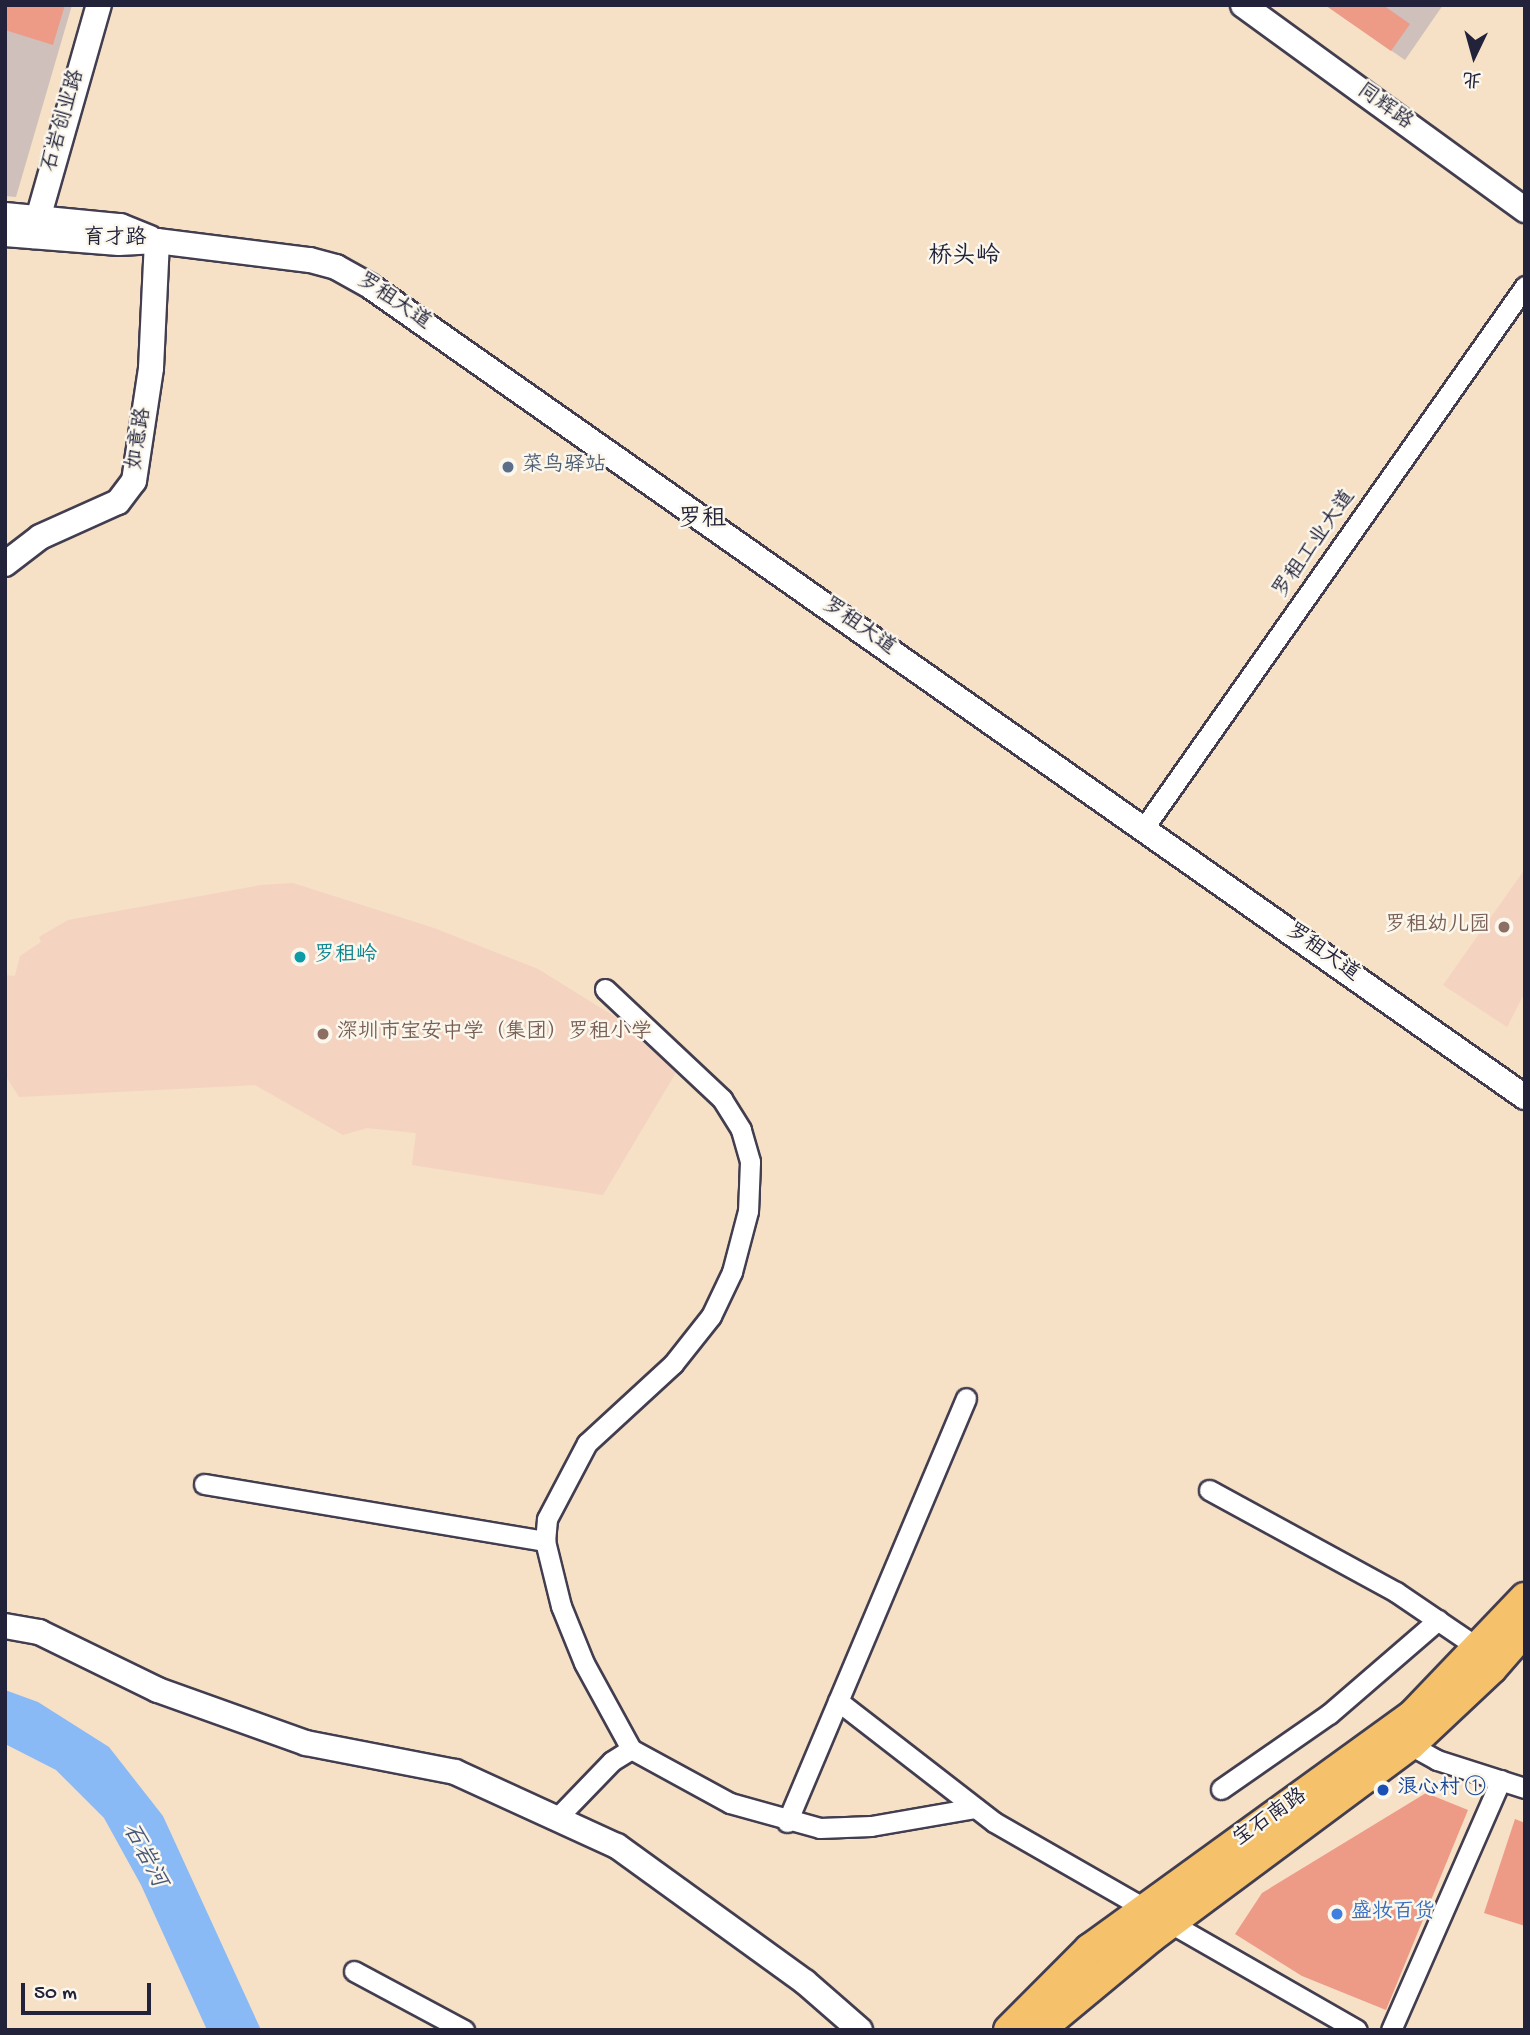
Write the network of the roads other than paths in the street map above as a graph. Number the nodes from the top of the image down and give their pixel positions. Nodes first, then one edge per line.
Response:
1 (99, 5) edge
2 (1243, 5) edge
3 (1525, 210) edge
4 (5, 215) edge
5 (35, 227) junction
6 (5, 234) edge
7 (157, 241) junction
8 (1525, 286) edge
9 (5, 564) edge
10 (1143, 829) junction
11 (605, 989) dead end
12 (1525, 1097) edge
13 (966, 1398) dead end
14 (204, 1484) dead end
15 (1209, 1490) dead end
16 (545, 1541) junction
17 (1525, 1598) edge
18 (1438, 1620) junction
19 (5, 1626) edge
20 (1525, 1630) edge
21 (1480, 1648) junction
22 (838, 1701) junction
23 (1410, 1745) junction
24 (631, 1749) junction
25 (1501, 1780) junction
26 (1525, 1788) edge
27 (1221, 1789) dead end
28 (975, 1808) junction
29 (557, 1818) junction
30 (787, 1822) junction
31 (1159, 1915) junction
32 (354, 1970) dead end
33 (464, 2030) edge
34 (860, 2030) edge
35 (1009, 2030) edge
36 (1039, 2030) edge
37 (1357, 2030) edge
38 (1391, 2030) edge

1 - 5 street, 石岩创业路
2 - 3 street, 同辉路
4 - 5 street, 育才路
5 - 6 street, 育才路
5 - 7 street, 育才路
7 - 9 street, 如意路
7 - 10 street, 罗租大道
8 - 10 street, 罗租工业大道
10 - 12 street, 罗租大道
11 - 16 street
13 - 22 street
14 - 16 street
15 - 18 street
16 - 24 street
17 - 21 main road, 宝石南路
18 - 21 street
18 - 27 street
19 - 29 street
20 - 23 main road, 宝石南路
21 - 31 main road, 宝石南路
22 - 28 street
22 - 30 street
23 - 25 street
23 - 31 main road, 宝石南路
24 - 29 street
24 - 30 street
25 - 26 street
25 - 38 street
28 - 30 street
28 - 31 street
29 - 34 street
31 - 35 main road, 宝石南路
31 - 36 main road, 宝石南路
31 - 37 street
32 - 33 street

